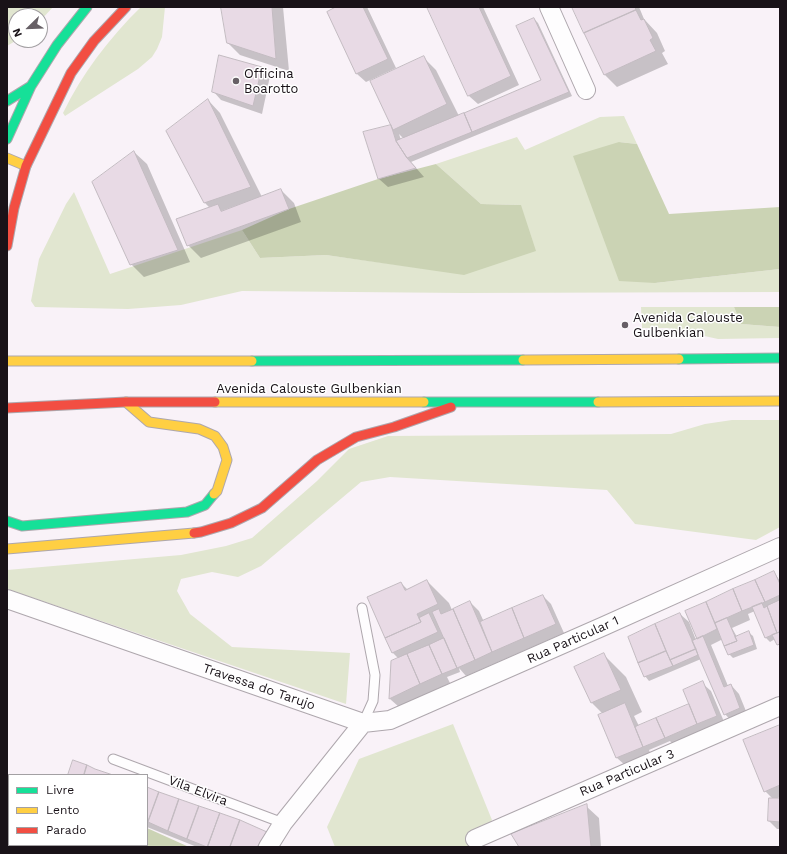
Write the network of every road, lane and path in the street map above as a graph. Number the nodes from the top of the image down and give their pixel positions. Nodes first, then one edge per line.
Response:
1 (87, 7) edge
2 (126, 7) edge
3 (549, 7) edge
4 (31, 86) junction
5 (586, 90) dead end
6 (7, 100) edge
7 (7, 139) edge
8 (7, 158) edge
9 (26, 166) junction
10 (7, 246) edge
11 (780, 358) edge
12 (7, 361) edge
13 (467, 401) junction
14 (780, 401) edge
15 (126, 402) junction
16 (7, 408) edge
17 (7, 522) edge
18 (780, 547) edge
19 (7, 550) edge
20 (7, 599) edge
21 (362, 608) dead end
22 (780, 706) edge
23 (363, 723) junction
24 (113, 759) dead end
25 (283, 823) junction
26 (475, 839) dead end
27 (268, 847) edge

1 - 4 main road
2 - 9 main road
3 - 5 street
4 - 6 main road
4 - 7 main road
8 - 9 main road
9 - 10 main road
11 - 12 main road
13 - 14 main road, Avenida Calouste Gulbenkian
13 - 15 main road, Avenida Calouste Gulbenkian
13 - 19 main road
15 - 16 main road, Avenida Calouste Gulbenkian
15 - 17 main road
18 - 23 street, Rua Particular 1
20 - 23 street, Travessa do Tarujo
21 - 23 lane
22 - 26 street, Rua Particular 3
23 - 25 street
24 - 25 lane, Vila Elvira
25 - 27 street

